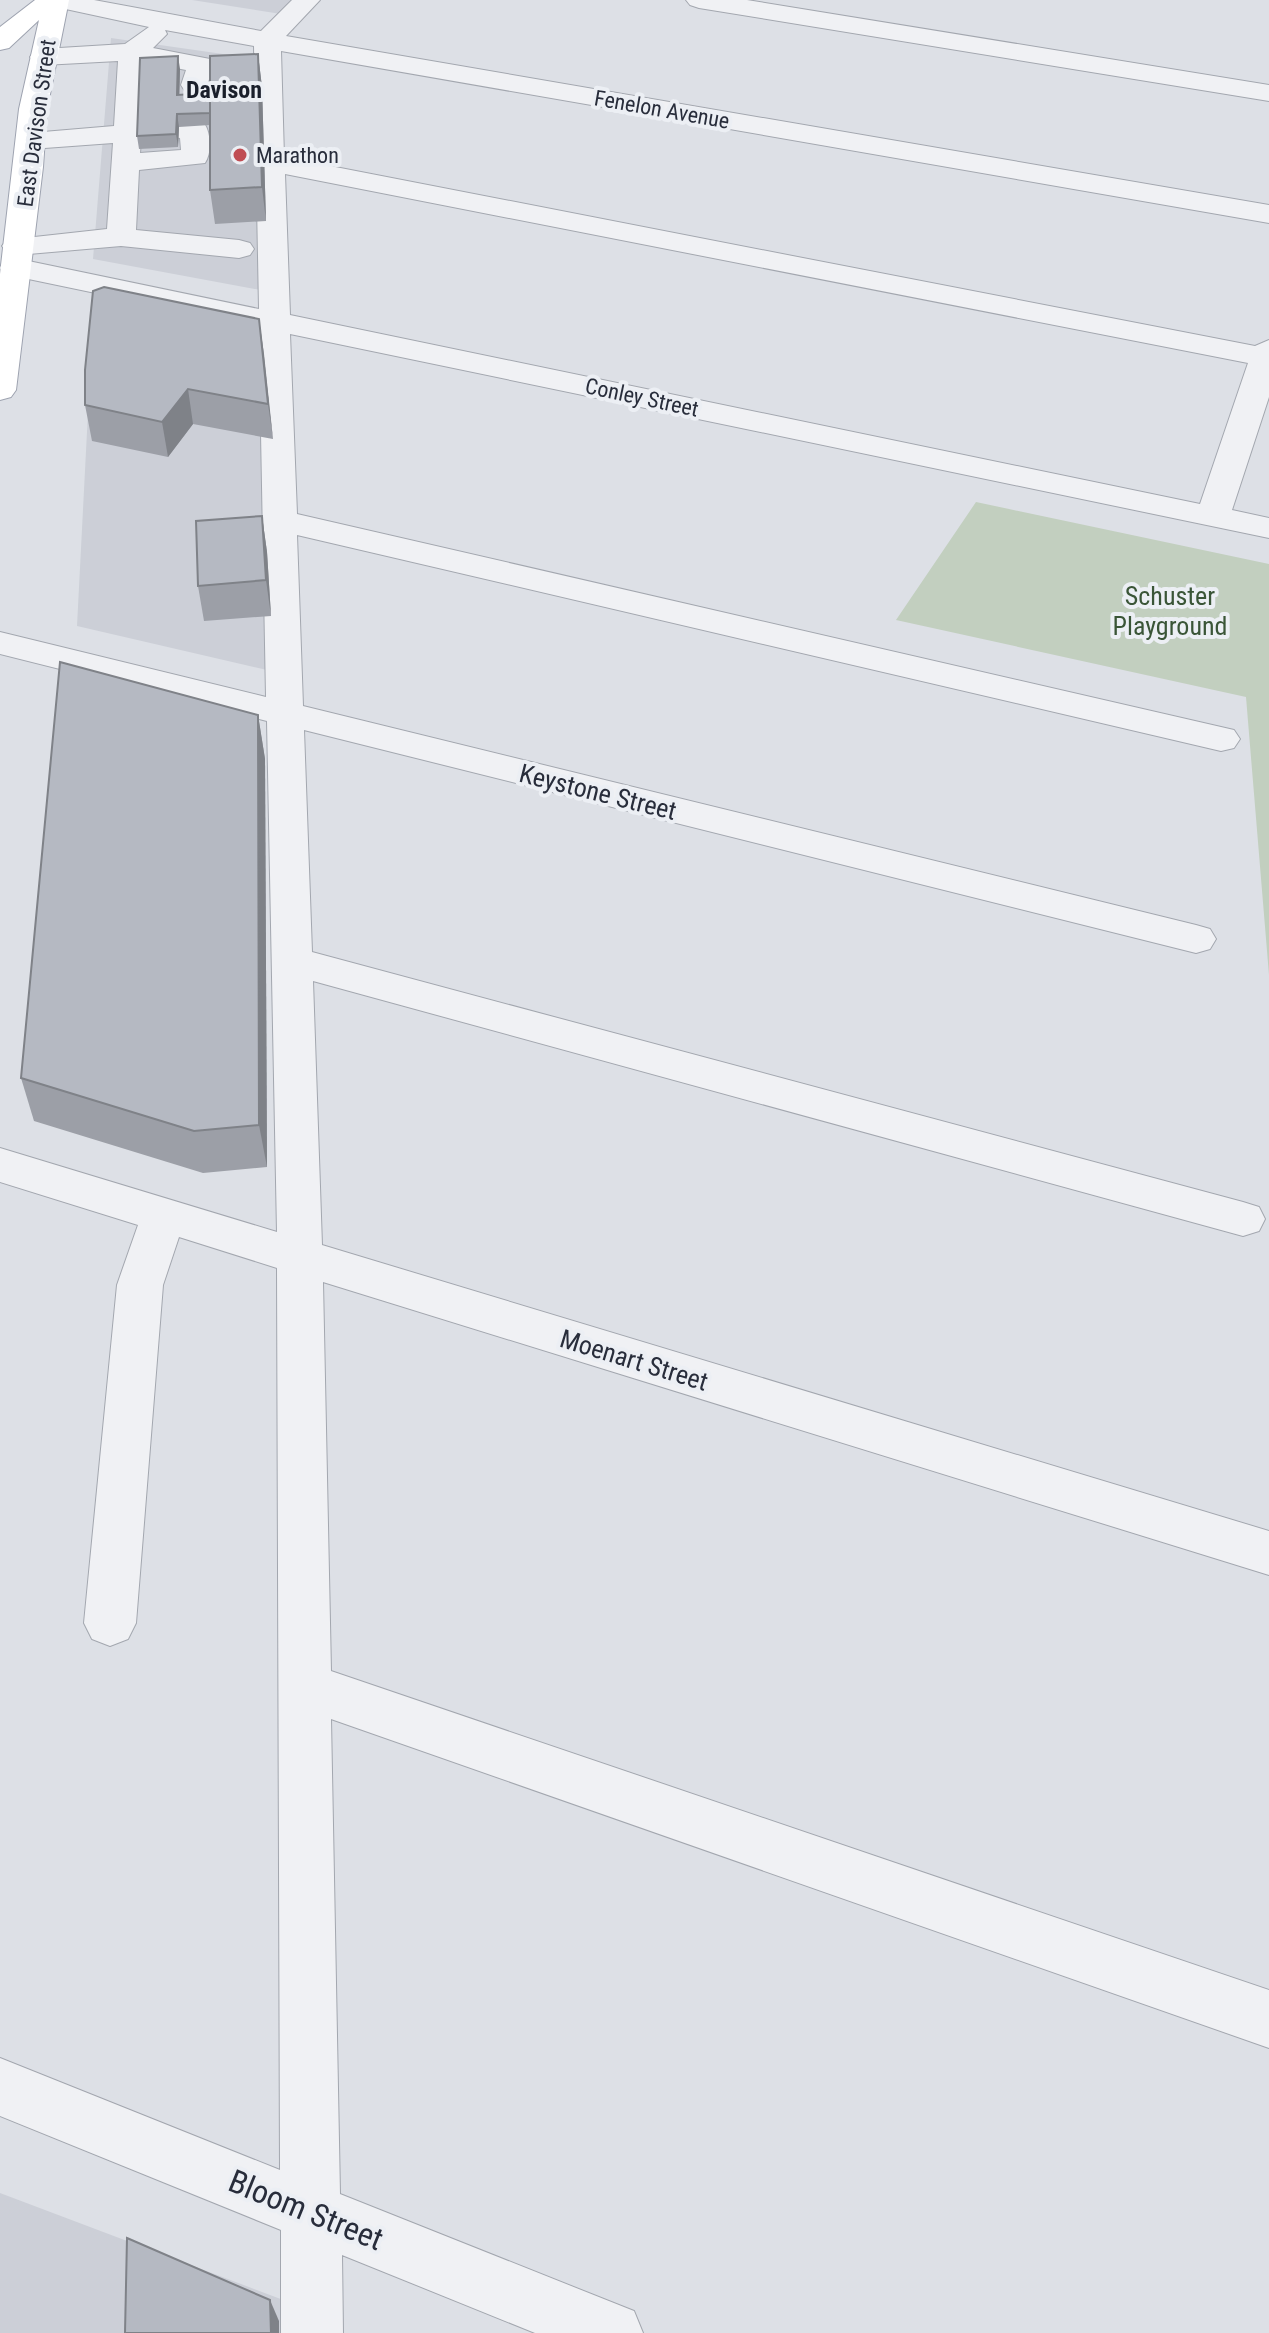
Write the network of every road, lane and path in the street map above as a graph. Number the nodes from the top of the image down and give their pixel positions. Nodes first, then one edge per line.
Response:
1 (56, 0) edge
2 (307, 0) edge
3 (699, 0) edge
4 (167, 23) junction
5 (267, 40) junction
6 (0, 42) edge
7 (132, 52) junction
8 (43, 57) junction
9 (1269, 93) edge
10 (134, 110) junction
11 (30, 154) junction
12 (0, 160) edge
13 (125, 163) junction
14 (271, 163) junction
15 (1269, 214) edge
16 (121, 237) junction
17 (239, 249) dead end
18 (16, 256) junction
19 (275, 321) junction
20 (1268, 355) edge
21 (0, 390) edge
22 (1213, 516) junction
23 (281, 521) junction
24 (1269, 528) edge
25 (0, 643) edge
26 (287, 715) junction
27 (1221, 739) dead end
28 (1196, 939) dead end
29 (292, 961) junction
30 (0, 1165) edge
31 (163, 1217) junction
32 (1243, 1219) dead end
33 (300, 1258) junction
34 (1269, 1553) edge
35 (110, 1623) dead end
36 (303, 1685) junction
37 (1269, 2019) edge
38 (0, 2087) edge
39 (309, 2210) junction
40 (312, 2333) edge
41 (612, 2333) edge

1 - 4 street, Fenelon Avenue
1 - 6 main road
1 - 8 main road, East Davison Street
2 - 5 street
3 - 9 street
4 - 5 street, Fenelon Avenue
4 - 7 street
5 - 14 street
5 - 15 street, Fenelon Avenue
7 - 8 street
7 - 10 street
7 - 13 street
8 - 11 main road, East Davison Street
10 - 11 street
10 - 13 street
11 - 12 main road
11 - 18 main road, East Davison Street
13 - 16 street
14 - 19 street
14 - 20 street
16 - 17 street
16 - 18 street
18 - 19 street, Conley Street
18 - 21 main road, East Davison Street
19 - 22 street, Conley Street
19 - 23 street
20 - 22 street
22 - 24 street, Conley Street
23 - 26 street
23 - 27 street
25 - 26 street, Keystone Street
26 - 28 street, Keystone Street
26 - 29 street
29 - 32 street
29 - 33 street
30 - 31 street, Moenart Street
31 - 33 street, Moenart Street
31 - 35 street
33 - 34 street, Moenart Street
33 - 36 street
36 - 37 street
36 - 39 street
38 - 39 street, Bloom Street
39 - 40 street
39 - 41 street, Bloom Street

